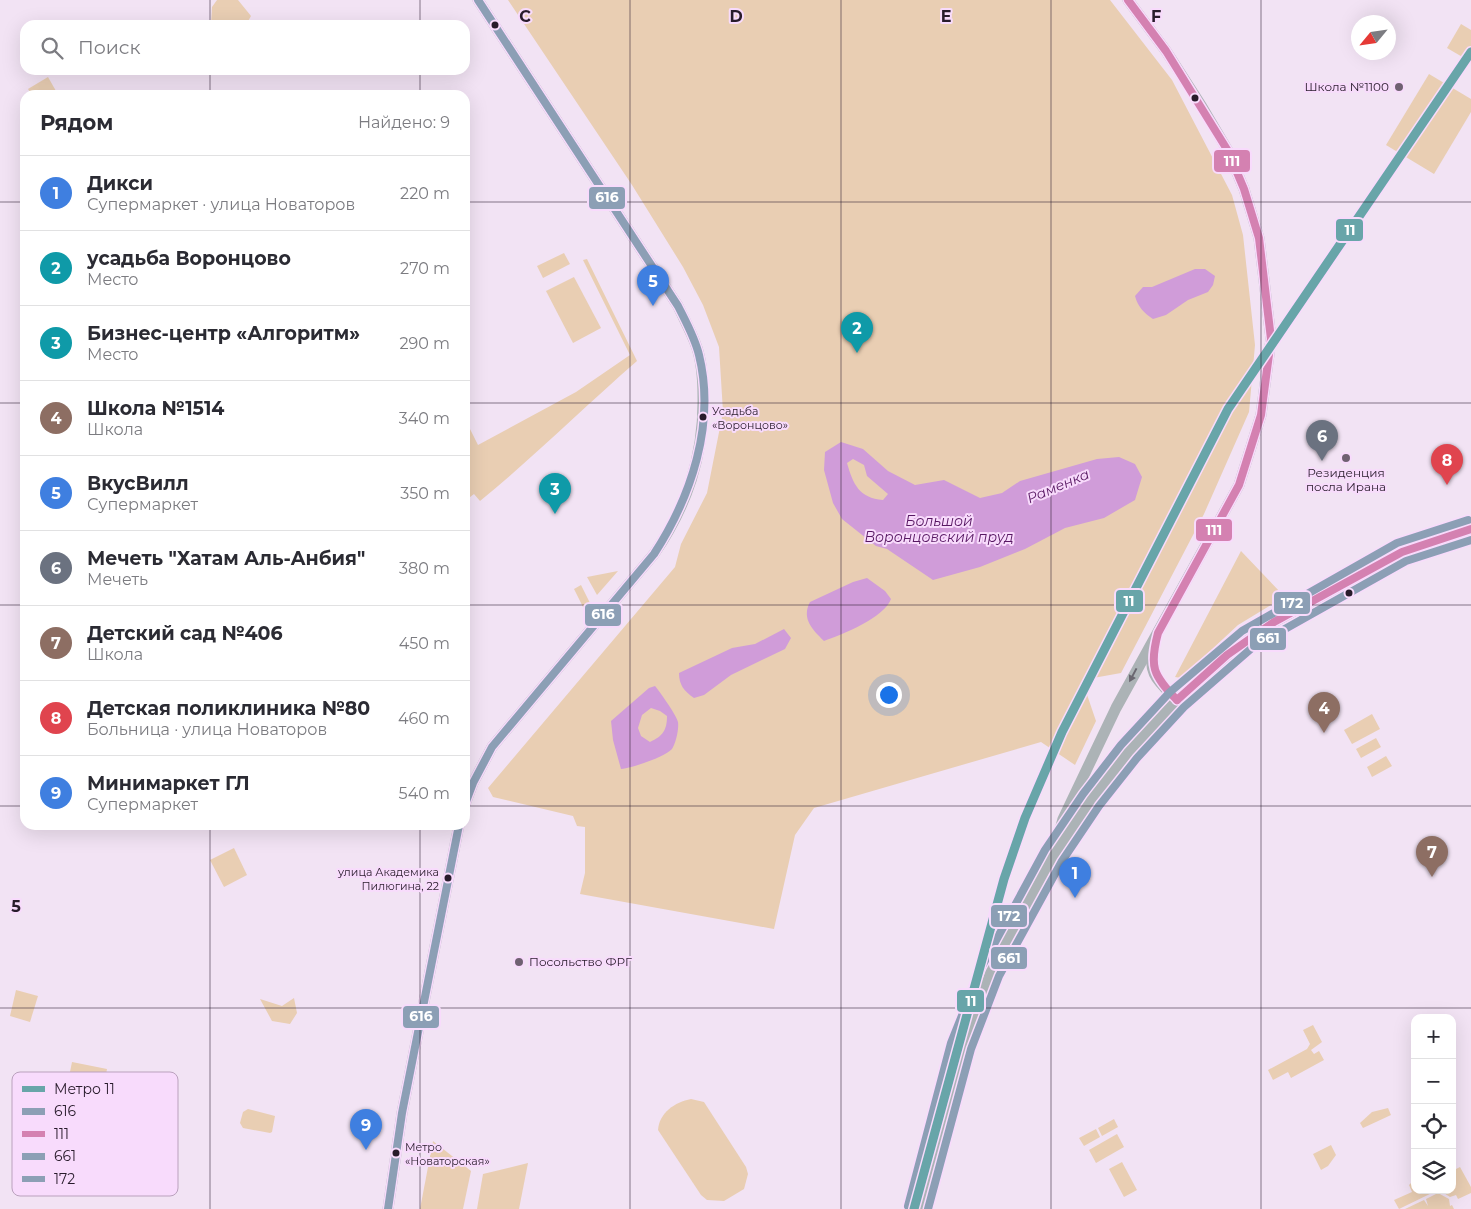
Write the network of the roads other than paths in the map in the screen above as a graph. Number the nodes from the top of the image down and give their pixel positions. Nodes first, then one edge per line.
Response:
1 (478, 0) edge
2 (1128, 0) edge
3 (1471, 529) edge
4 (1158, 633) junction
5 (1177, 700) junction
6 (470, 791) edge
7 (458, 830) edge
8 (1053, 856) junction
9 (388, 1209) edge
10 (918, 1209) edge

1 - 6 street
2 - 4 street
3 - 5 street
4 - 5 street
4 -> 8 street
5 - 8 street
7 - 9 street
8 - 10 street

